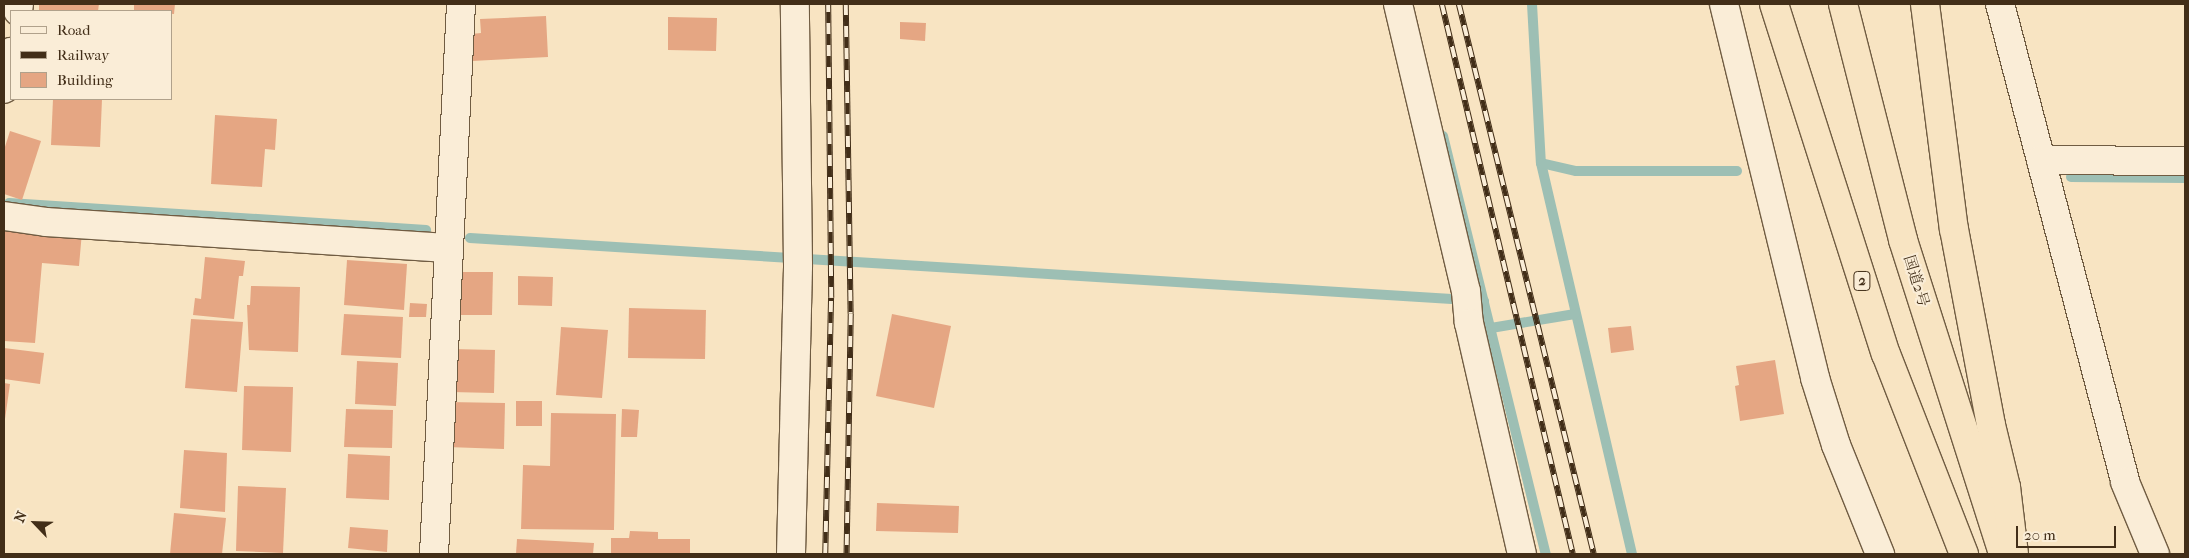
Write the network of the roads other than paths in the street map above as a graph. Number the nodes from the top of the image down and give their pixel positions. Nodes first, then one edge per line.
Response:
1 (461, 4) edge
2 (795, 4) edge
3 (1398, 4) edge
4 (1724, 4) edge
5 (1774, 4) edge
6 (1843, 4) edge
7 (1925, 4) edge
8 (2000, 4) edge
9 (10, 57) edge
10 (4, 89) edge
11 (2041, 160) junction
12 (2185, 161) edge
13 (4, 216) edge
14 (448, 248) junction
15 (434, 554) edge
16 (791, 554) edge
17 (1522, 554) edge
18 (1880, 554) edge
19 (1964, 554) edge
20 (2003, 554) edge
21 (2014, 554) edge
22 (2156, 554) edge

1 - 14 street
2 - 16 street
3 - 17 street
4 - 18 street
5 - 19 highway, 2
6 - 20 highway, 国道2号
7 - 21 highway
8 - 11 street
9 - 10 street
11 - 12 street
11 - 22 street
13 - 14 street
14 - 15 street

